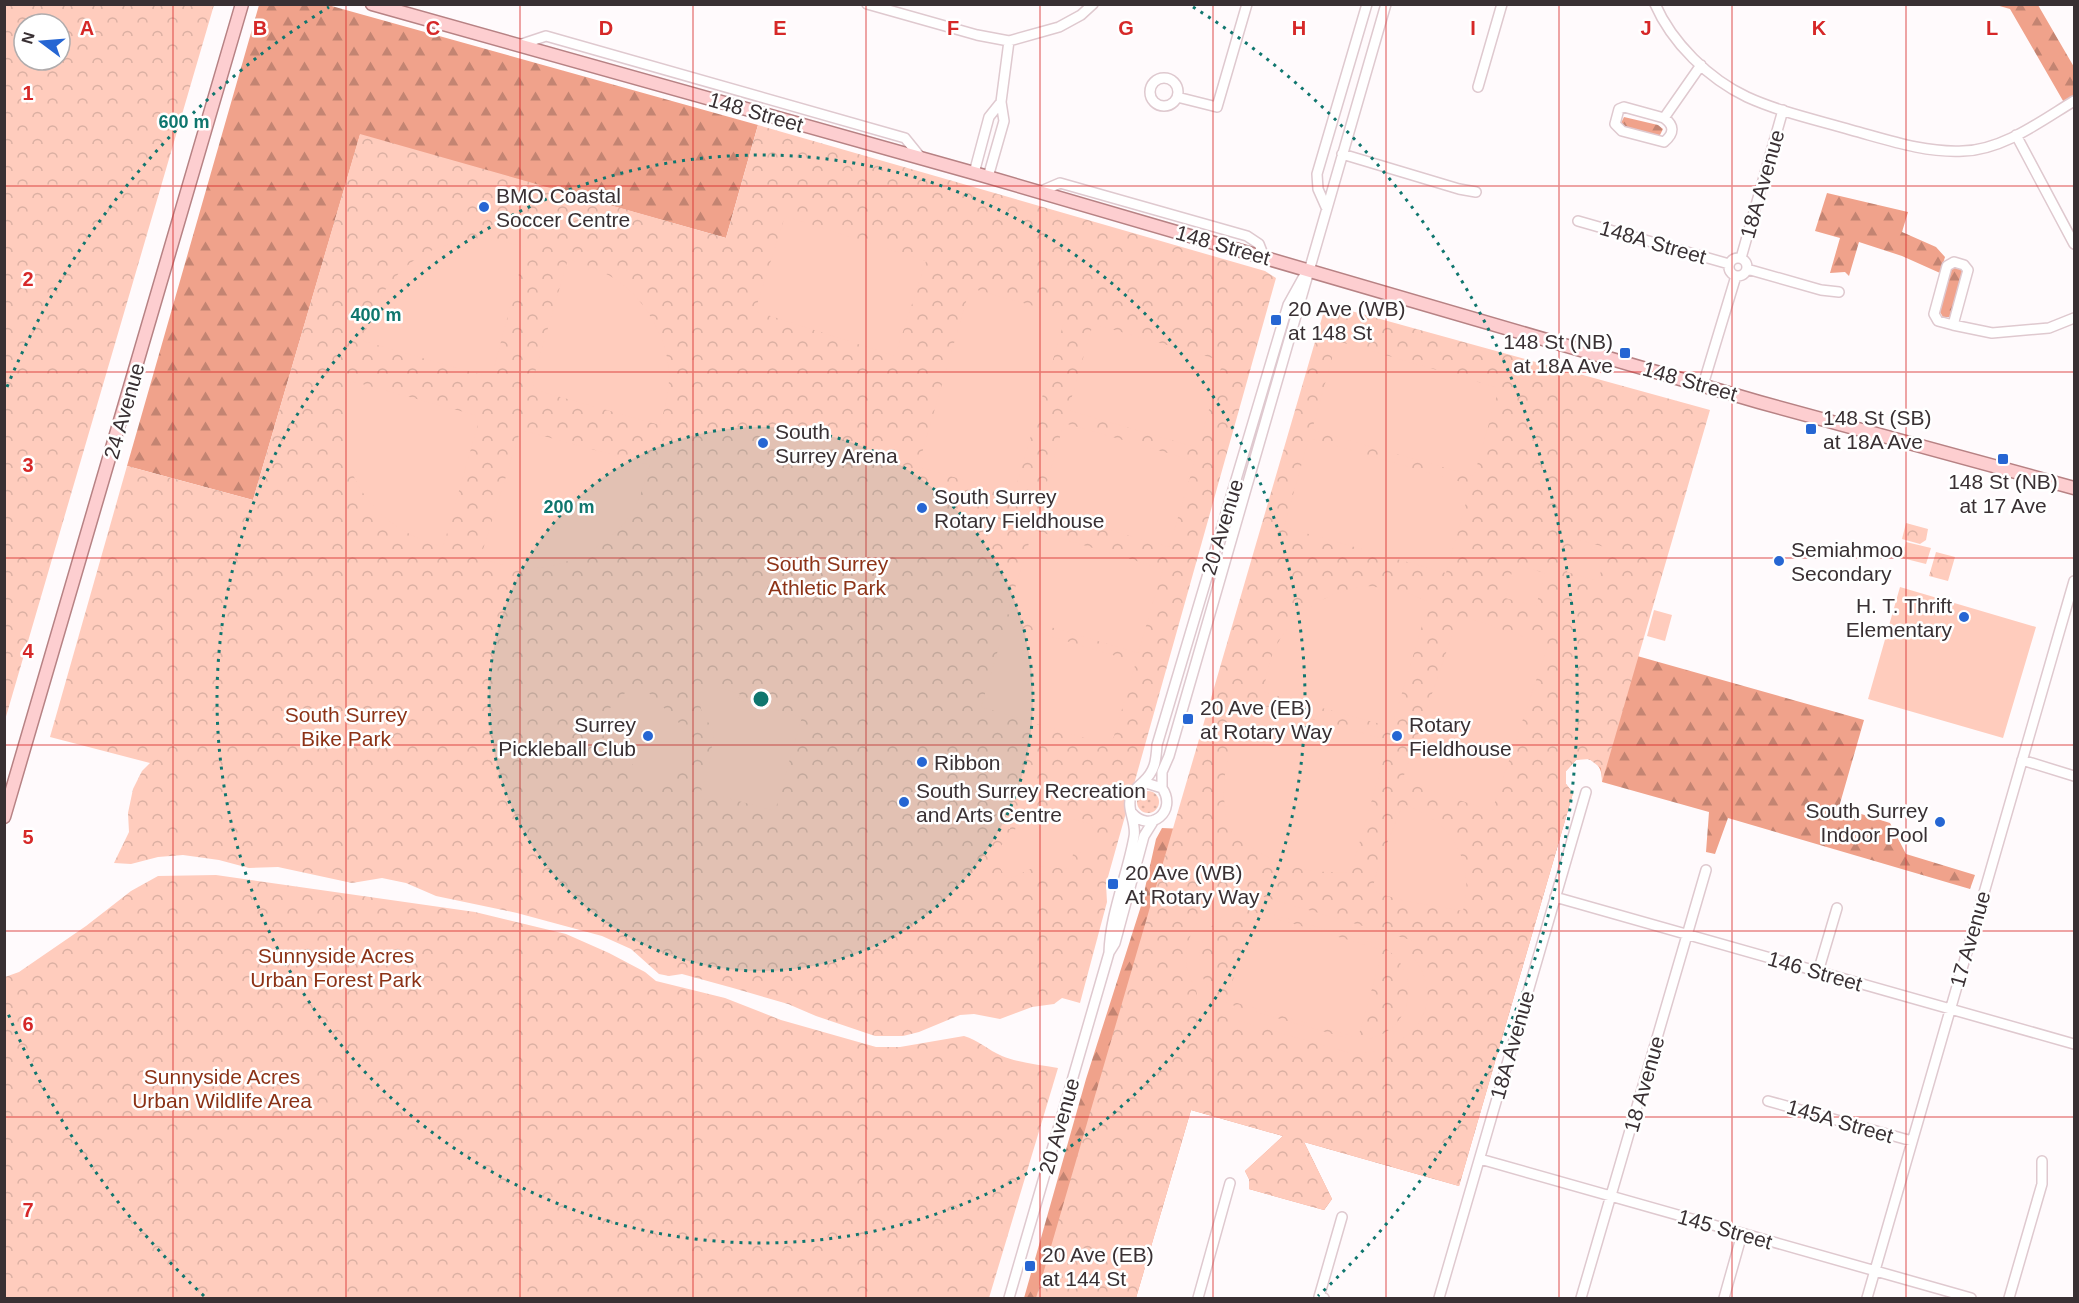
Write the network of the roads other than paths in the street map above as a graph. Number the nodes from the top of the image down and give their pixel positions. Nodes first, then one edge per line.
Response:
1 (243, 4) edge
2 (372, 4) edge
3 (867, 4) edge
4 (906, 4) edge
5 (1092, 4) edge
6 (1247, 4) edge
7 (1367, 4) edge
8 (1386, 4) edge
9 (1502, 4) edge
10 (1655, 4) edge
11 (903, 15) junction
12 (1009, 41) junction
13 (1701, 65) junction
14 (1478, 87) dead end
15 (1177, 97) dead end
16 (2074, 101) edge
17 (1001, 102) junction
18 (1783, 110) junction
19 (1664, 118) junction
20 (2016, 135) junction
21 (1342, 154) junction
22 (974, 173) junction
23 (988, 177) junction
24 (1476, 192) dead end
25 (1326, 207) junction
26 (1578, 221) dead end
27 (2074, 244) edge
28 (1741, 258) junction
29 (1729, 264) junction
30 (1308, 269) junction
31 (1747, 269) junction
32 (1736, 276) junction
33 (1839, 292) dead end
34 (2074, 318) edge
35 (1953, 325) junction
36 (1703, 385) junction
37 (2074, 488) edge
38 (2074, 581) edge
39 (2022, 760) junction
40 (2074, 776) edge
41 (1140, 785) junction
42 (1161, 788) junction
43 (1586, 792) dead end
44 (1131, 811) junction
45 (4, 817) edge
46 (1154, 820) junction
47 (1706, 870) dead end
48 (1555, 897) junction
49 (1837, 908) dead end
50 (1688, 936) junction
51 (1109, 953) junction
52 (1818, 972) junction
53 (1950, 1010) junction
54 (2074, 1044) edge
55 (1768, 1101) dead end
56 (1912, 1141) junction
57 (1480, 1159) junction
58 (2042, 1161) dead end
59 (1230, 1183) dead end
60 (1611, 1197) junction
61 (1342, 1217) dead end
62 (1742, 1234) junction
63 (1875, 1272) junction
64 (1322, 1298) edge
65 (1009, 1299) edge
66 (1198, 1299) edge
67 (1439, 1299) edge
68 (1581, 1299) edge
69 (1724, 1299) edge
70 (1867, 1299) edge
71 (1971, 1299) edge
72 (2009, 1299) edge

1 - 45 main road, 24 Avenue
2 - 22 main road, 148 Street
3 - 11 street
4 - 11 street
5 - 12 street
6 - 15 street
7 - 25 street
8 - 21 street, 20 Avenue
9 - 14 street
10 - 13 street
11 - 12 street
12 - 17 street
13 - 18 street
13 - 19 street
16 - 20 street
17 - 22 street
17 - 23 street
18 - 20 street
18 - 28 street, 18A Avenue
19 - 19 street
20 - 27 street
21 - 24 street
21 - 25 street, 20 Avenue
22 - 23 main road, 148 Street
23 - 30 main road, 148 Street
25 - 30 street, 20 Avenue
26 - 29 street, 148A Street
28 - 29 street
28 - 31 street
29 - 32 street
30 - 36 main road, 148 Street
30 - 41 street, 20 Avenue
30 - 42 street, 20 Avenue
31 - 32 street
31 - 33 street
32 - 36 street
34 - 35 street
35 - 35 street
36 - 37 main road, 148 Street
38 - 39 street, 17 Avenue
39 - 40 street
39 - 53 street, 17 Avenue
41 - 42 street
41 - 44 street
42 - 46 street
43 - 48 street, 18A Avenue
44 - 46 street
44 - 51 street, 20 Avenue
46 - 51 street, 20 Avenue
47 - 50 street, 18 Avenue
48 - 50 street, 146 Street
48 - 57 street, 18A Avenue
49 - 52 street
50 - 52 street, 146 Street
50 - 60 street, 18 Avenue
51 - 65 street, 20 Avenue
52 - 53 street, 146 Street
53 - 54 street, 146 Street
53 - 56 street, 17 Avenue
55 - 56 street, 145A Street
56 - 63 street, 17 Avenue
57 - 60 street, 145 Street
57 - 67 street, 18A Avenue
58 - 72 street
59 - 66 street
60 - 62 street, 145 Street
60 - 68 street, 18 Avenue
61 - 64 street
62 - 63 street, 145 Street
62 - 69 street
63 - 70 street, 17 Avenue
63 - 71 street, 145 Street

